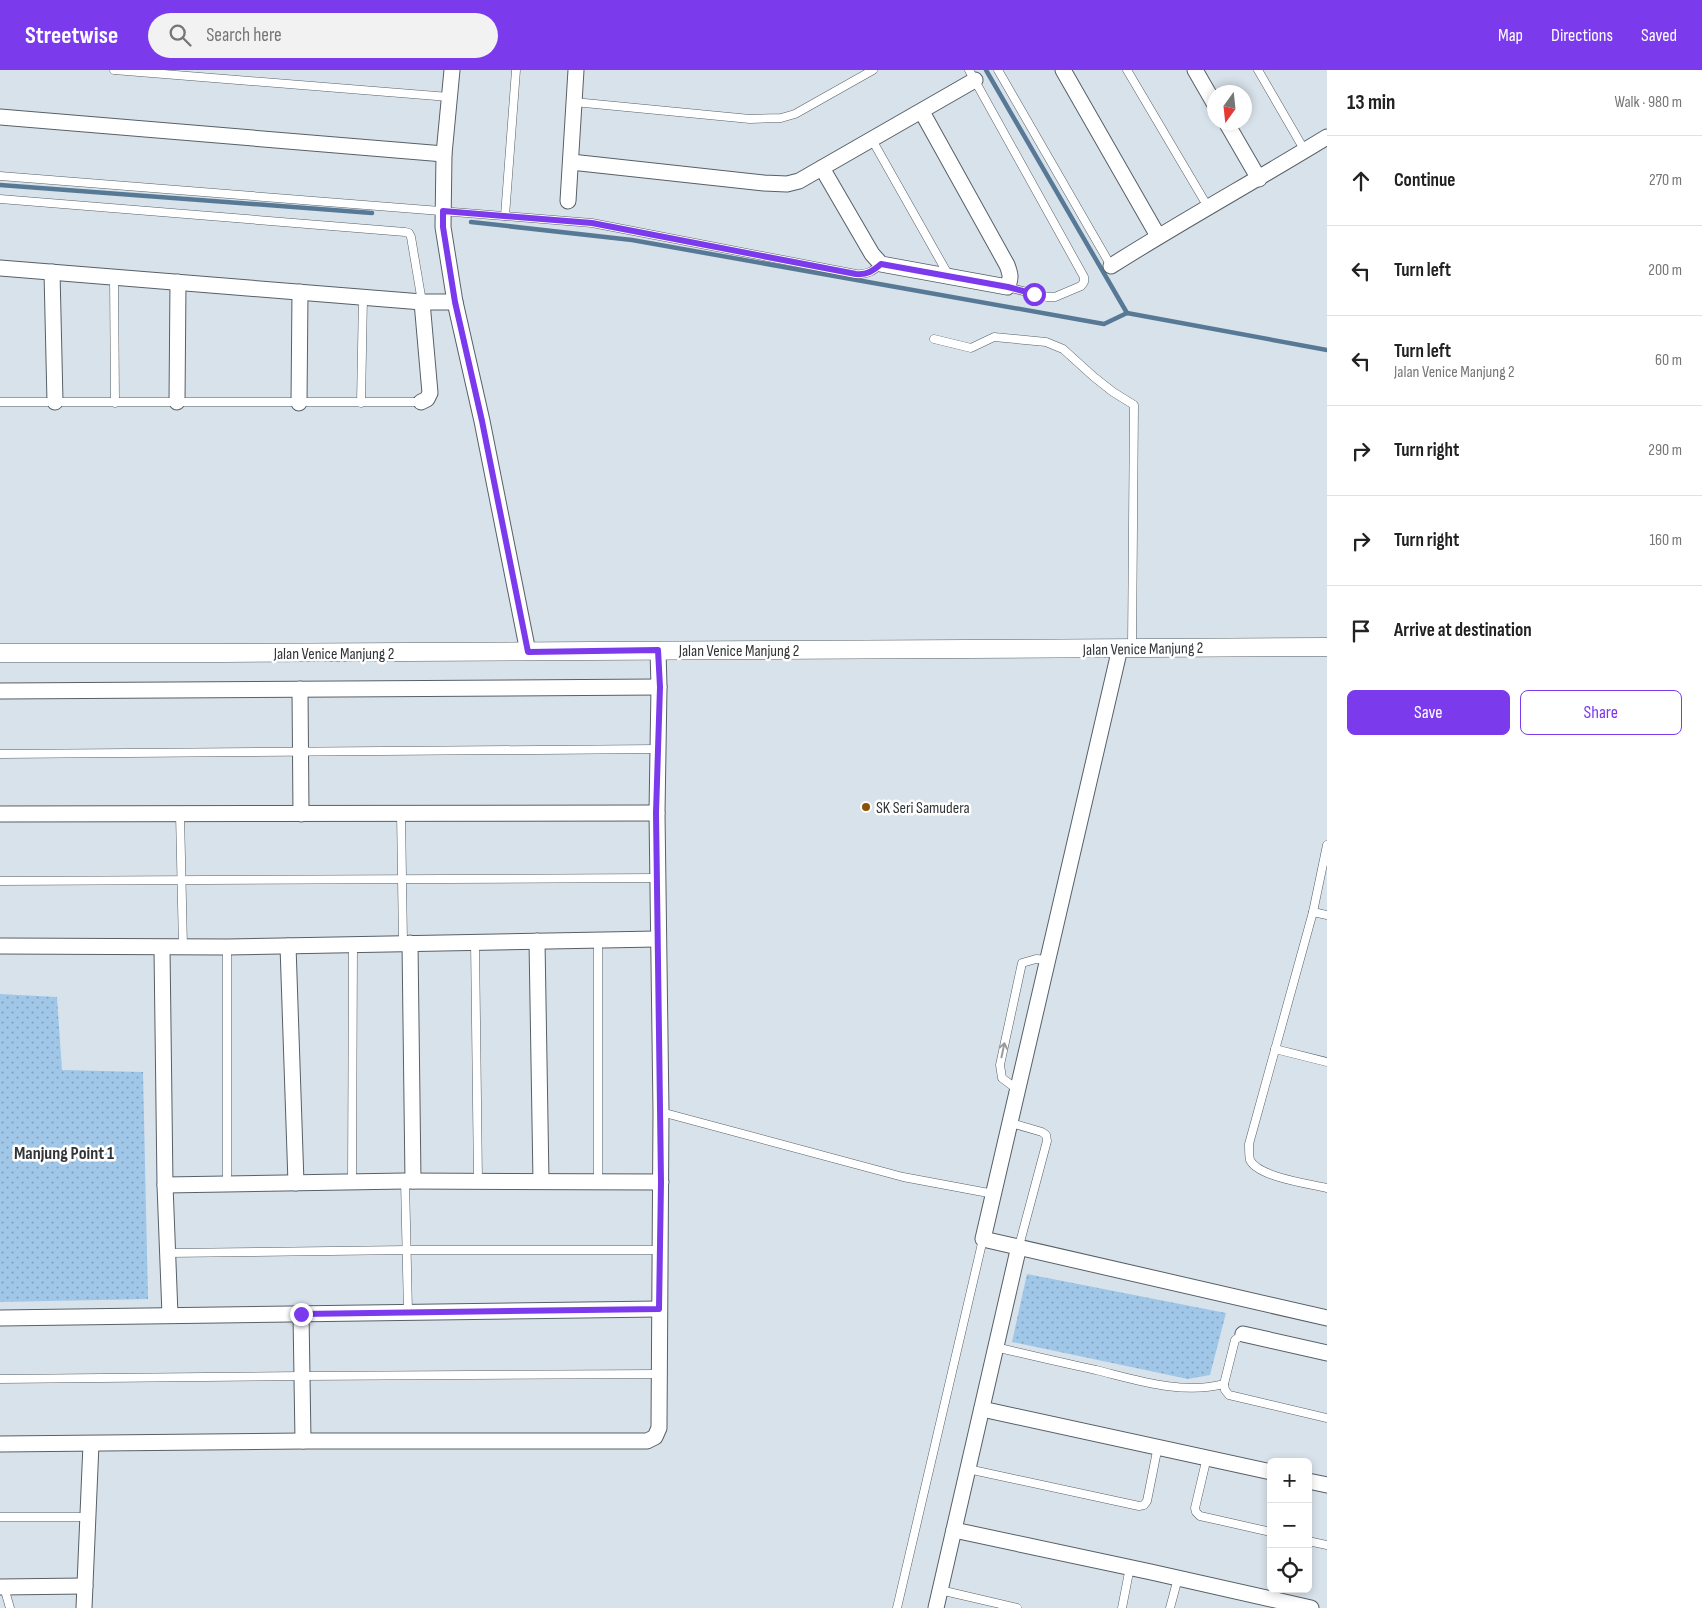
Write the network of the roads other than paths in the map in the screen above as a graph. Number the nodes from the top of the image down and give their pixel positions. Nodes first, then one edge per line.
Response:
1 (114, 70) edge
2 (452, 70) edge
3 (516, 70) edge
4 (576, 70) edge
5 (873, 70) edge
6 (998, 70) edge
7 (1063, 70) edge
8 (1128, 70) edge
9 (1195, 70) edge
10 (1258, 70) edge
11 (972, 75) edge
12 (1207, 91) edge
13 (449, 96) junction
14 (574, 102) junction
15 (922, 112) junction
16 (0, 117) edge
17 (1231, 130) edge
18 (1327, 137) edge
19 (872, 138) junction
20 (1304, 151) junction
21 (444, 154) junction
22 (571, 162) junction
23 (822, 168) junction
24 (0, 176) edge
25 (1259, 179) junction
26 (0, 199) edge
27 (568, 201) dead end
28 (1208, 208) junction
29 (443, 211) junction
30 (505, 216) junction
31 (1158, 236) junction
32 (881, 264) junction
33 (1111, 266) joint
34 (0, 268) edge
35 (52, 272) junction
36 (114, 277) junction
37 (950, 277) junction
38 (178, 282) junction
39 (1008, 287) junction
40 (300, 292) junction
41 (363, 297) junction
42 (422, 302) junction
43 (455, 302) junction
44 (934, 339) dead end
45 (0, 402) edge
46 (55, 402) junction
47 (114, 402) junction
48 (177, 402) junction
49 (421, 402) joint
50 (300, 403) junction
51 (361, 403) junction
52 (1327, 647) edge
53 (1126, 648) junction
54 (658, 650) junction
55 (528, 652) junction
56 (0, 653) edge
57 (660, 687) junction
58 (300, 689) junction
59 (0, 691) edge
60 (658, 749) junction
61 (301, 751) junction
62 (0, 754) edge
63 (401, 813) junction
64 (656, 813) junction
65 (0, 814) edge
66 (180, 814) junction
67 (301, 814) junction
68 (1327, 845) edge
69 (402, 878) junction
70 (657, 878) junction
71 (181, 879) junction
72 (0, 881) edge
73 (1313, 912) junction
74 (1327, 915) edge
75 (657, 938) junction
76 (598, 940) junction
77 (537, 941) junction
78 (475, 942) junction
79 (407, 943) junction
80 (352, 945) junction
81 (0, 946) edge
82 (288, 946) junction
83 (182, 947) junction
84 (227, 947) junction
85 (162, 948) junction
86 (1048, 960) junction
87 (1275, 1049) junction
88 (1327, 1062) edge
89 (1018, 1090) junction
90 (661, 1112) junction
91 (1011, 1123) junction
92 (409, 1181) junction
93 (478, 1181) junction
94 (541, 1181) junction
95 (296, 1182) junction
96 (352, 1182) junction
97 (598, 1182) junction
98 (661, 1182) junction
99 (227, 1184) junction
100 (165, 1185) junction
101 (1327, 1188) edge
102 (994, 1194) junction
103 (983, 1239) junction
104 (1019, 1246) junction
105 (407, 1250) junction
106 (660, 1250) junction
107 (167, 1253) junction
108 (659, 1309) junction
109 (408, 1312) junction
110 (301, 1314) junction
111 (170, 1315) junction
112 (0, 1318) edge
113 (1327, 1318) edge
114 (1243, 1334) joint
115 (996, 1347) junction
116 (1327, 1353) edge
117 (659, 1374) junction
118 (302, 1376) junction
119 (0, 1379) edge
120 (1224, 1384) junction
121 (982, 1408) junction
122 (1327, 1418) edge
123 (303, 1441) junction
124 (0, 1444) edge
125 (91, 1444) junction
126 (1158, 1446) junction
127 (1207, 1457) junction
128 (968, 1469) junction
129 (1267, 1471) edge
130 (1312, 1482) edge
131 (1327, 1485) edge
132 (0, 1517) edge
133 (88, 1517) junction
134 (954, 1530) junction
135 (1267, 1531) edge
136 (1312, 1542) edge
137 (1327, 1545) edge
138 (1130, 1567) junction
139 (1178, 1578) junction
140 (85, 1586) junction
141 (2, 1587) edge
142 (940, 1590) junction
143 (10, 1608) edge
144 (84, 1608) edge
145 (897, 1608) edge
146 (936, 1608) edge
147 (1017, 1608) edge
148 (1122, 1608) edge
149 (1170, 1608) edge
150 (1311, 1608) edge

1 - 13 lane
2 - 13 street
3 - 30 lane
4 - 14 street
5 - 14 lane
6 - 33 lane
7 - 31 street
8 - 28 lane
9 - 12 street
10 - 20 lane
11 - 15 street
11 - 39 lane
13 - 21 street
14 - 22 street
15 - 19 street
15 - 39 street
16 - 21 street
17 - 25 street
18 - 20 street
19 - 23 street
19 - 37 lane
20 - 25 street
21 - 29 street
22 - 23 street
22 - 27 street
23 - 32 street
24 - 29 lane
25 - 28 street
26 - 42 lane
28 - 31 street
29 - 30 lane
29 - 43 street
30 - 32 lane
31 - 33 street
32 - 37 street
34 - 35 street
35 - 36 street
35 - 46 street
36 - 38 street
36 - 47 lane
37 - 39 street
38 - 40 street
38 - 48 street
40 - 41 street
40 - 50 street
41 - 42 street
41 - 51 lane
42 - 43 street
42 - 49 street
43 - 55 street
44 - 53 lane
45 - 46 lane
46 - 47 lane
47 - 48 lane
48 - 50 lane
49 - 51 lane
50 - 51 lane
52 - 53 street, Jalan Venice Manjung 2
53 - 54 street, Jalan Venice Manjung 2
53 - 86 street
54 - 55 street, Jalan Venice Manjung 2
54 - 57 street
55 - 56 street, Jalan Venice Manjung 2
57 - 58 street
57 - 60 street
58 - 59 street
58 - 61 street
60 - 61 lane
60 - 64 street
61 - 62 lane
61 - 67 street
63 - 64 street
63 - 67 street
63 - 69 lane
64 - 70 street
65 - 66 street
66 - 67 street
66 - 71 lane
68 - 73 lane
69 - 70 lane
69 - 71 lane
69 - 79 lane
70 - 75 street
71 - 72 lane
71 - 83 lane
73 - 74 lane
73 - 87 lane
75 - 76 street
75 - 90 street
76 - 77 street
76 - 97 lane
77 - 78 street
77 - 94 street
78 - 79 street
78 - 93 lane
79 - 80 street
79 - 92 street
80 - 82 street
80 - 96 lane
81 - 85 street
82 - 84 street
82 - 95 street
83 - 84 street
83 - 85 street
84 - 99 lane
85 - 100 street
86 - 89 street
89 -> 86 lane
87 - 88 lane
87 - 101 lane
89 - 91 street
90 - 98 street
90 - 102 lane
91 - 102 street
91 - 104 lane
92 - 93 street
92 - 96 street
92 - 105 lane
93 - 94 street
94 - 97 street
95 - 96 street
95 - 99 street
97 - 98 street
98 - 106 street
99 - 100 street
100 - 107 street
102 - 103 street
103 - 104 street
103 - 145 lane
104 - 113 street
104 - 115 street
105 - 106 lane
105 - 107 lane
105 - 109 lane
106 - 108 street
107 - 111 street
108 - 109 street
108 - 117 street
109 - 110 street
110 - 111 street
110 - 118 street
111 - 112 street
114 - 116 street
114 - 120 lane
115 - 120 lane
115 - 121 street
117 - 118 lane
117 - 123 street
118 - 119 lane
118 - 123 street
120 - 122 lane
121 - 126 street
121 - 128 street
123 - 125 street
124 - 125 street
125 - 133 street
126 - 127 street
126 - 128 lane
127 - 129 street
127 - 135 lane
128 - 134 street
130 - 131 street
132 - 133 lane
133 - 140 street
134 - 138 street
134 - 142 street
136 - 137 lane
138 - 139 street
138 - 148 lane
139 - 149 lane
139 - 150 street
140 - 141 street
140 - 144 street
141 - 143 lane
142 - 146 street
142 - 147 lane

